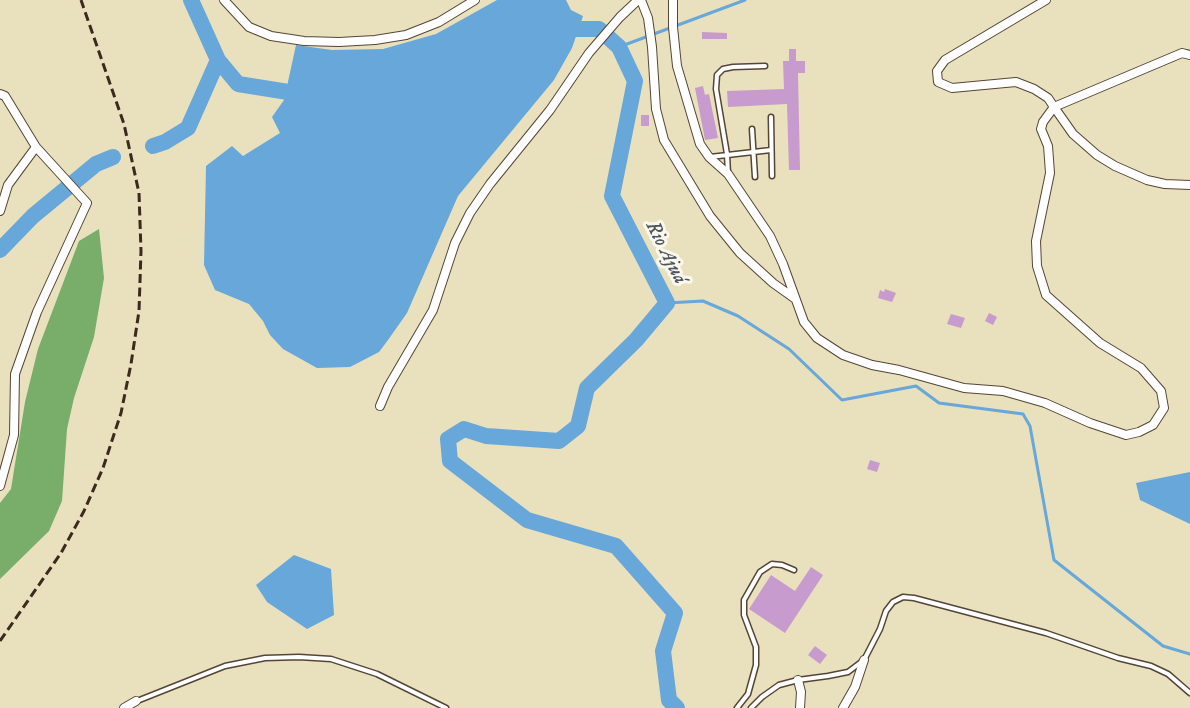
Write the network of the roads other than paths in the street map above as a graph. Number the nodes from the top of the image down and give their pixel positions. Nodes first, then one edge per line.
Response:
1 (224, 0) edge
2 (475, 0) edge
3 (640, 0) edge
4 (673, 0) edge
5 (1046, 0) edge
6 (1190, 55) edge
7 (765, 66) dead end
8 (0, 94) edge
9 (1054, 107) junction
10 (771, 117) dead end
11 (752, 129) dead end
12 (36, 147) junction
13 (771, 150) junction
14 (754, 151) junction
15 (727, 154) junction
16 (709, 157) junction
17 (728, 174) junction
18 (772, 176) dead end
19 (755, 177) dead end
20 (1190, 185) edge
21 (0, 212) edge
22 (794, 298) junction
23 (380, 406) dead end
24 (0, 486) edge
25 (794, 570) dead end
26 (864, 660) junction
27 (798, 680) junction
28 (1190, 693) edge
29 (136, 701) joint
30 (124, 708) edge
31 (446, 708) edge
32 (737, 708) edge
33 (751, 708) edge
34 (800, 708) edge
35 (843, 708) edge

1 - 2 street
3 - 22 street
3 - 23 street
4 - 16 street
5 - 9 street
6 - 9 street
7 - 15 lane
8 - 12 street
9 - 20 street
9 - 22 street
10 - 13 lane
11 - 14 lane
12 - 21 street
12 - 24 street
13 - 14 lane
13 - 18 lane
14 - 15 lane
14 - 19 lane
15 - 16 lane
15 - 17 lane
16 - 17 street
17 - 22 street
25 - 32 lane
26 - 27 lane
26 - 28 lane
26 - 35 street
27 - 33 lane
27 - 34 street
29 - 30 street
29 - 31 lane

